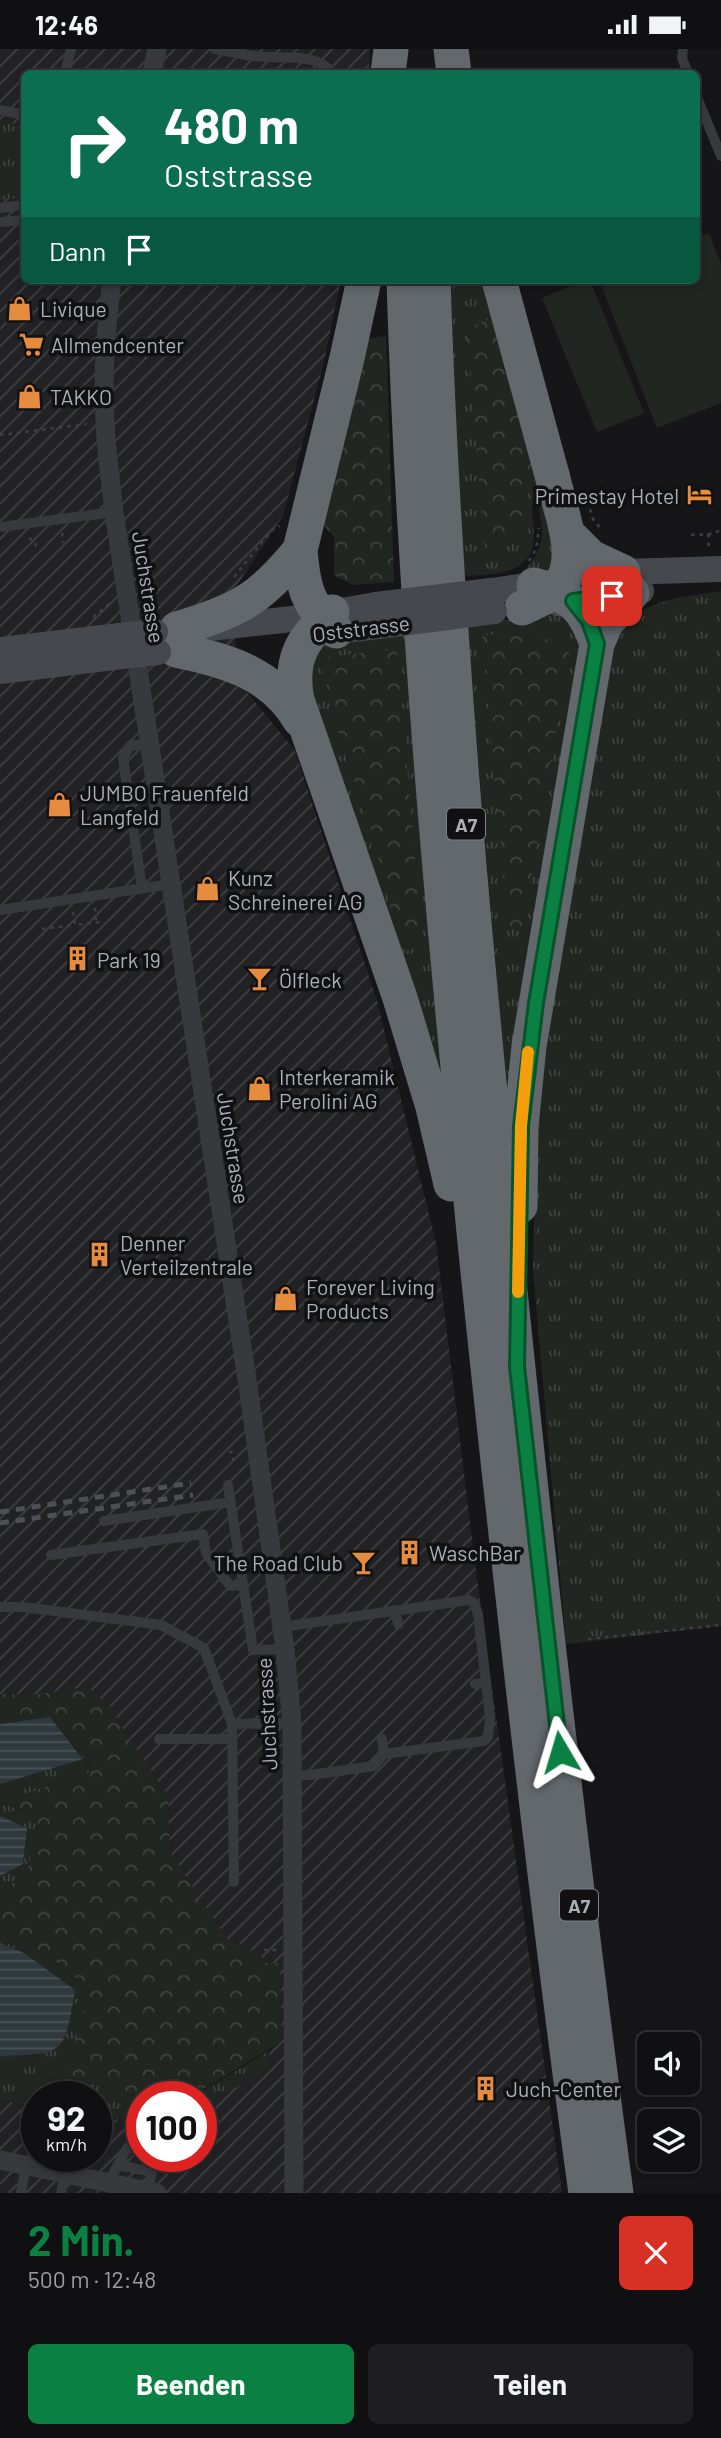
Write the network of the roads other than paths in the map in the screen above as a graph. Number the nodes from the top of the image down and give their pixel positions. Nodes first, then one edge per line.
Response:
1 (71, 49) edge
2 (157, 49) edge
3 (215, 49) edge
4 (391, 49) edge
5 (400, 49) edge
6 (429, 49) edge
7 (451, 49) edge
8 (683, 49) edge
9 (66, 70) edge
10 (153, 70) edge
11 (329, 70) edge
12 (388, 70) edge
13 (400, 70) edge
14 (429, 70) edge
15 (454, 70) edge
16 (687, 70) edge
17 (700, 105) edge
18 (0, 110) edge
19 (21, 114) edge
20 (721, 156) edge
21 (21, 205) edge
22 (0, 208) edge
23 (21, 211) edge
24 (0, 214) edge
25 (21, 220) edge
26 (0, 222) edge
27 (112, 284) edge
28 (363, 284) edge
29 (404, 284) edge
30 (433, 284) edge
31 (500, 284) edge
32 (114, 512) junction
33 (0, 527) edge
34 (568, 534) junction
35 (295, 538) junction
36 (721, 569) edge
37 (721, 575) edge
38 (627, 583) junction
39 (533, 596) junction
40 (324, 623) junction
41 (166, 641) junction
42 (597, 644) junction
43 (112, 647) junction
44 (0, 650) edge
45 (0, 671) edge
46 (305, 729) junction
47 (150, 743) junction
48 (171, 884) junction
49 (142, 888) junction
50 (0, 910) edge
51 (485, 1335) junction
52 (517, 1367) junction
53 (228, 1485) dead end
54 (231, 1502) junction
55 (104, 1521) dead end
56 (51, 1555) dead end
57 (243, 1585) junction
58 (0, 1607) edge
59 (395, 1610) junction
60 (398, 1623) dead end
61 (282, 1627) junction
62 (285, 1649) junction
63 (292, 1723) junction
64 (232, 1724) junction
65 (159, 1739) dead end
66 (232, 1739) junction
67 (382, 1739) dead end
68 (384, 1754) junction
69 (292, 1776) junction
70 (234, 1882) dead end
71 (126, 2151) edge
72 (0, 2160) edge
73 (21, 2165) edge
74 (118, 2165) junction
75 (25, 2172) edge
76 (39, 2172) edge
77 (63, 2183) edge
78 (108, 2183) junction
79 (152, 2185) edge
80 (21, 2193) edge
81 (295, 2193) edge
82 (586, 2193) edge
83 (616, 2193) edge

1 - 9 lane
2 - 10 street
3 - 11 lane
4 - 12 highway
5 - 13 highway
6 - 14 highway
7 - 15 highway
8 - 16 lane
17 - 20 lane
18 - 19 lane
21 - 22 lane
23 - 24 lane
25 - 26 lane
27 - 32 street, Juchstrasse
28 - 35 highway
29 - 51 highway, A7
30 - 52 highway, A7
31 - 34 highway
32 - 33 lane
32 - 47 street, Juchstrasse
34 - 38 highway
34 - 39 highway
35 - 40 highway
35 - 41 highway
36 - 38 main road, Oststrasse
37 - 38 main road, Oststrasse
38 - 39 main road, Oststrasse
38 - 42 highway, A7
39 - 40 main road, Oststrasse, bridge
39 - 42 highway
40 - 41 main road, Oststrasse
40 - 46 highway, A7
41 - 43 main road, Oststrasse, bridge
41 - 46 highway, A7
42 - 52 highway, A7
43 - 44 main road, Oststrasse
43 - 45 main road, Oststrasse
46 - 51 highway, A7
47 - 48 street, Juchstrasse
47 - 49 lane
48 - 49 lane
48 - 61 street, Juchstrasse
49 - 50 lane
51 - 82 highway, A7
52 - 83 highway, A7
53 - 54 lane
54 - 55 lane
54 - 57 lane
56 - 57 lane
57 - 62 lane
58 - 64 lane
59 - 60 lane
59 - 61 lane
59 - 68 lane
61 - 62 street, Juchstrasse
62 - 63 street, Juchstrasse
63 - 64 lane
63 - 69 street, Juchstrasse
64 - 66 lane
65 - 66 lane
66 - 70 lane
67 - 68 lane
68 - 69 lane
69 - 81 street, Juchstrasse
71 - 74 lane
72 - 73 street
74 - 78 lane
74 - 79 lane
75 - 80 lane
76 - 77 street
77 - 78 street
78 - 79 street

